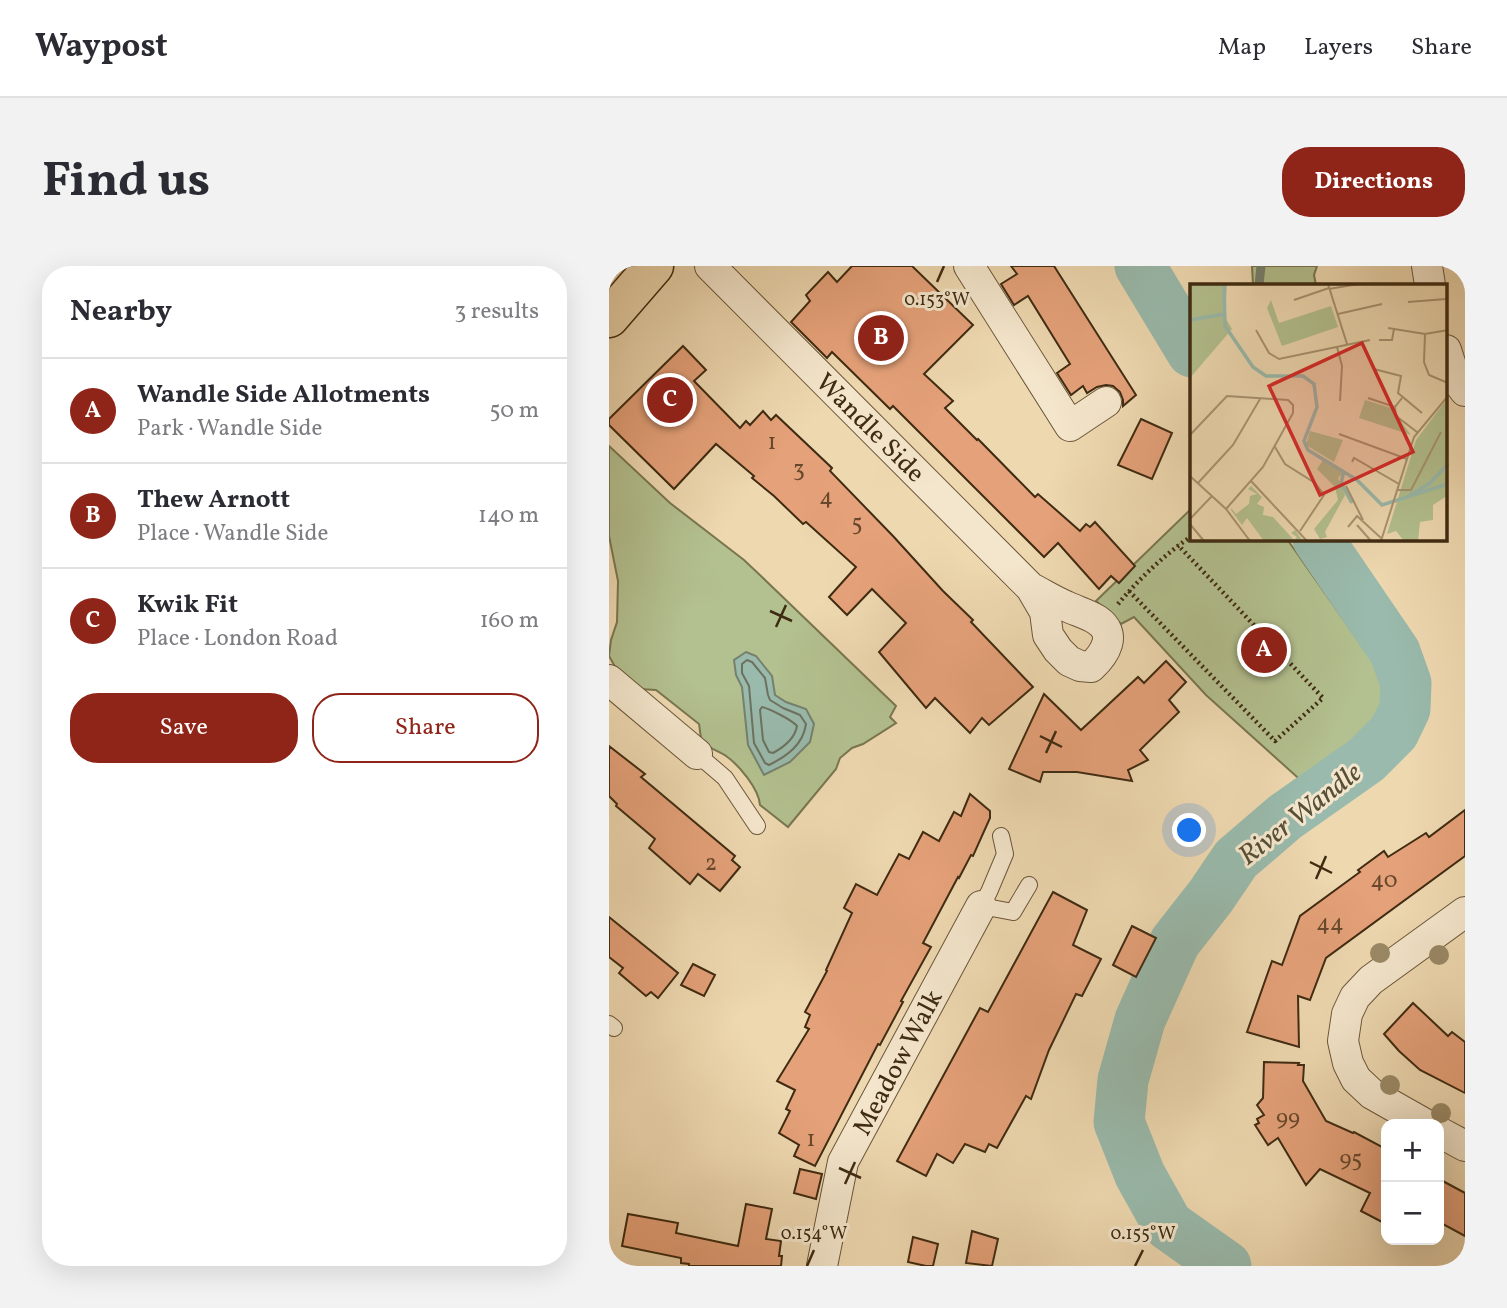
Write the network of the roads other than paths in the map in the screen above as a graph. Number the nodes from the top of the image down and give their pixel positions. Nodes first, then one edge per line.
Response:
1 (654, 266) edge
2 (710, 266) edge
3 (969, 266) edge
4 (1427, 266) edge
5 (1430, 284) edge
6 (609, 318) edge
7 (1447, 353) edge
8 (1465, 391) edge
9 (1106, 402) dead end
10 (1031, 588) junction
11 (609, 680) edge
12 (697, 754) joint
13 (757, 826) dead end
14 (1001, 836) dead end
15 (1028, 885) dead end
16 (981, 906) junction
17 (1465, 912) edge
18 (1416, 1119) edge
19 (1444, 1135) edge
20 (1465, 1146) edge
21 (822, 1266) edge

1 - 6 main road
2 - 10 street, Wandle Side
3 - 9 street
4 - 5 street
7 - 8 street
10 - 10 street, Wandle Side
11 - 12 street
12 - 13 lane
14 - 16 lane
15 - 16 lane
16 - 21 street, Meadow Walk
17 - 18 street
19 - 20 street

